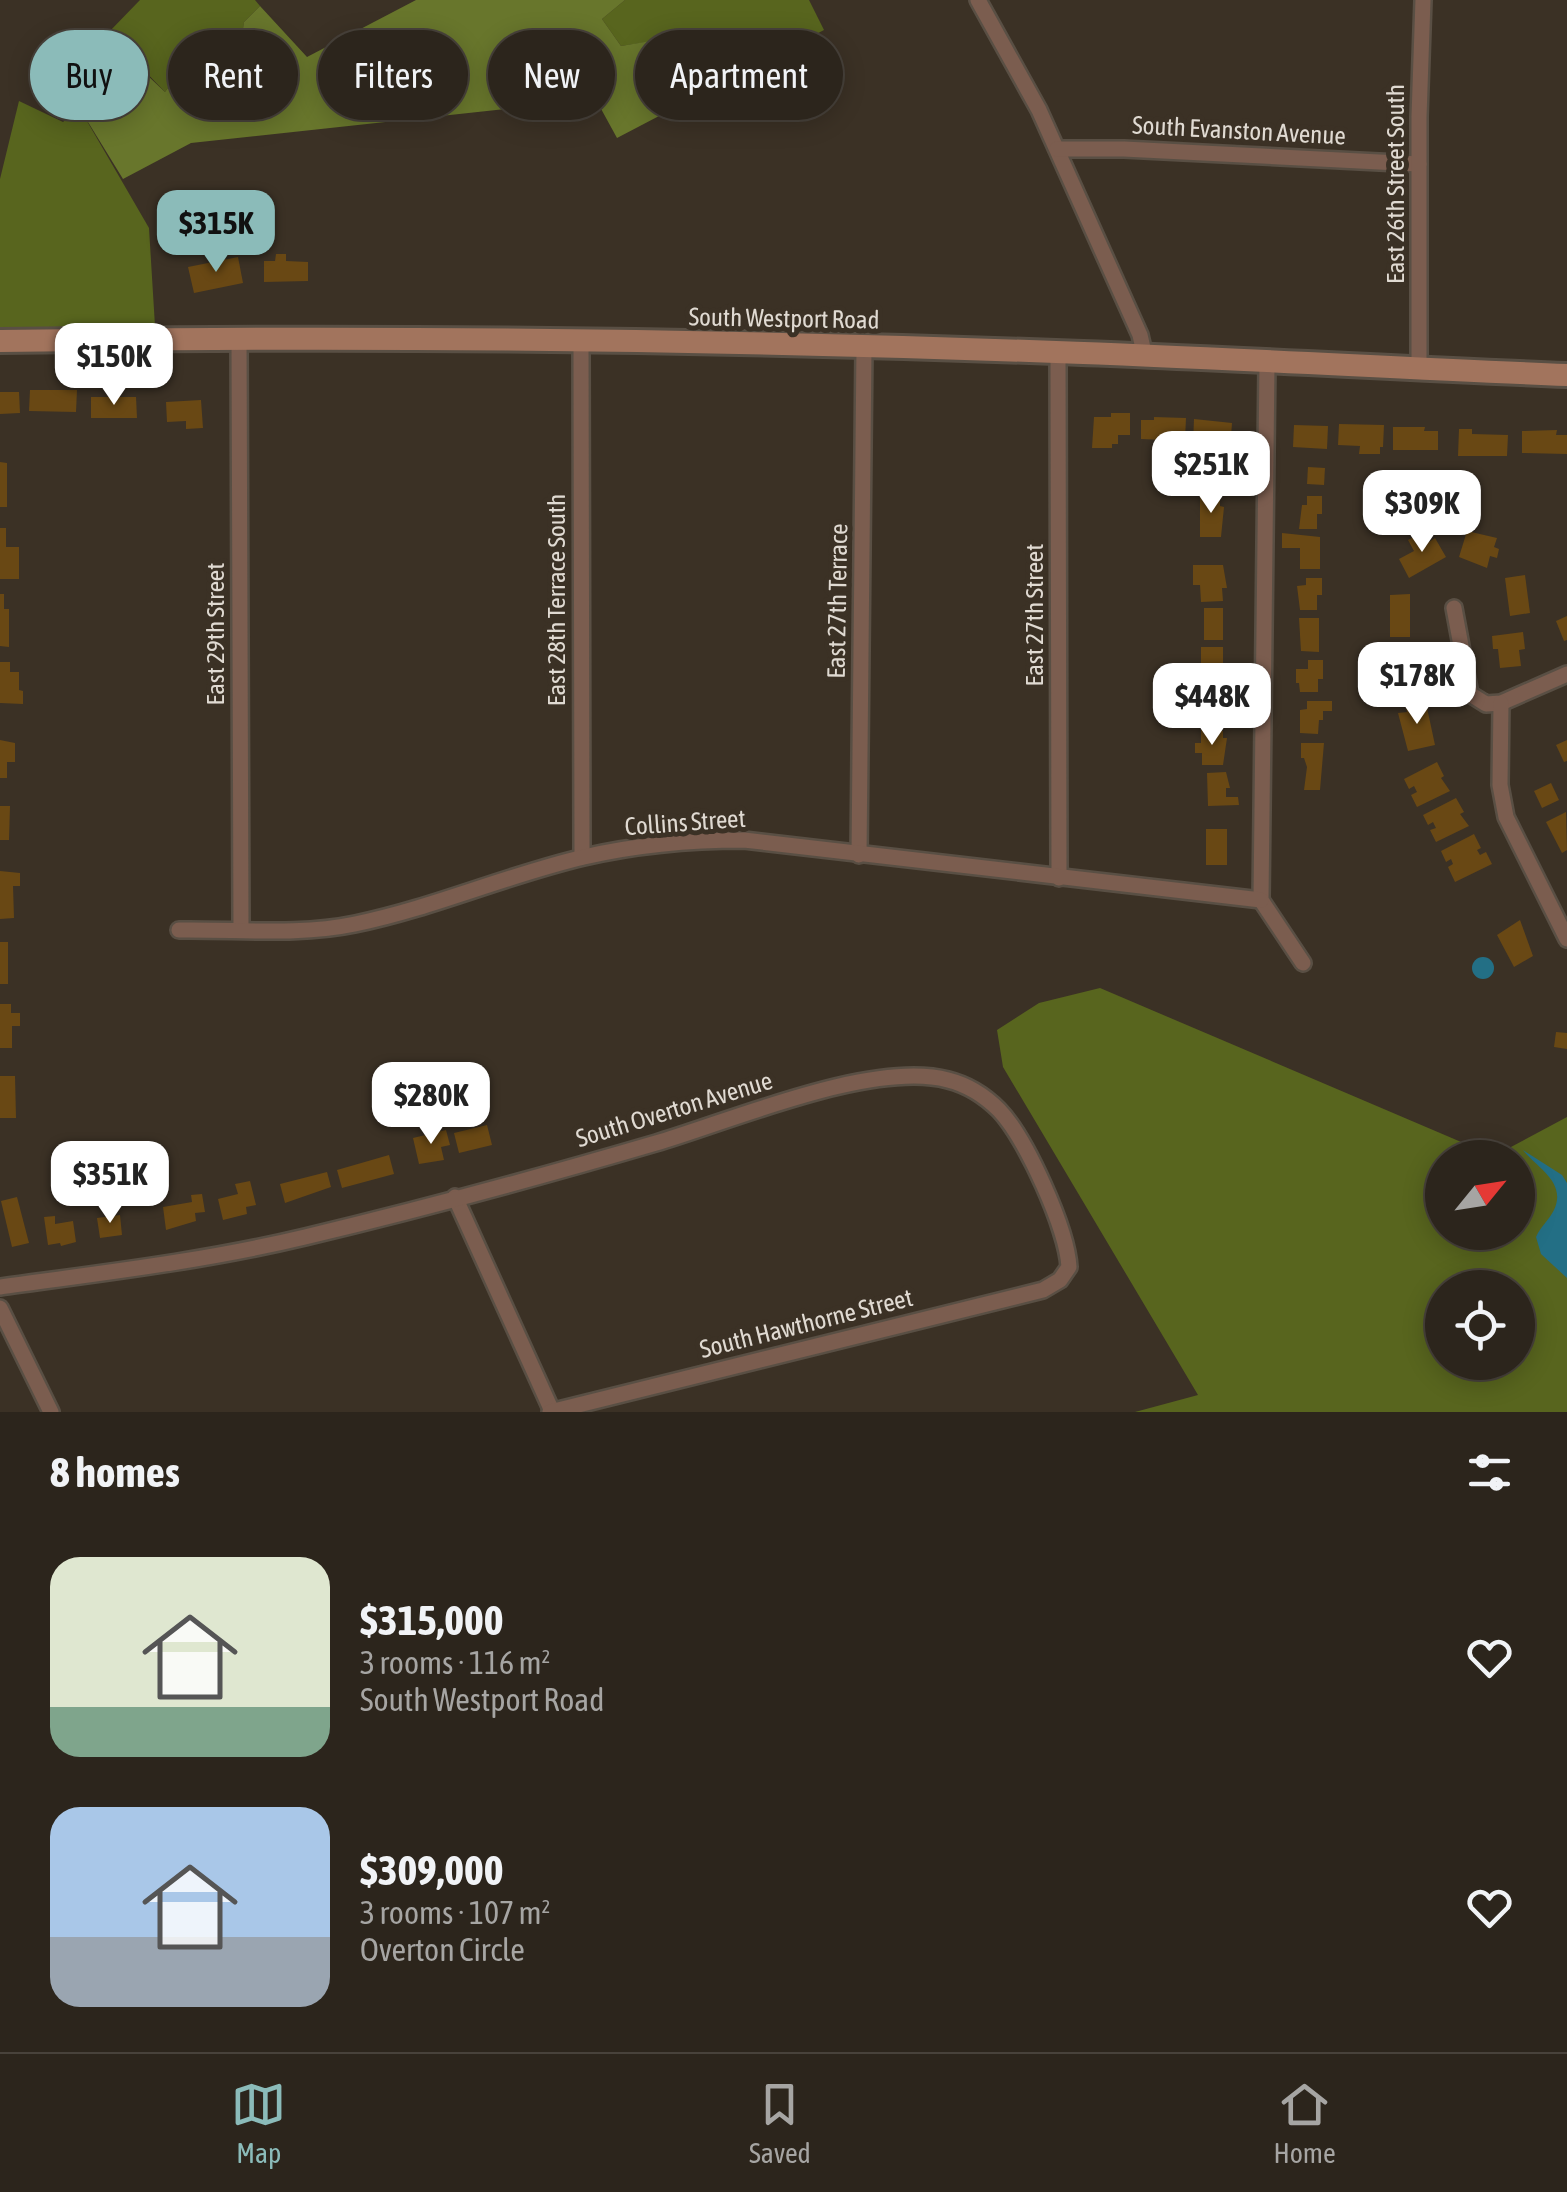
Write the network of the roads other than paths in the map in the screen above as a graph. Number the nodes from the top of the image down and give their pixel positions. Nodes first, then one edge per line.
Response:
1 (978, 0) edge
2 (1424, 0) edge
3 (1056, 149) junction
4 (1419, 164) junction
5 (240, 338) junction
6 (0, 341) edge
7 (580, 342) junction
8 (864, 347) junction
9 (1058, 352) junction
10 (1145, 357) junction
11 (1267, 363) junction
12 (1420, 369) junction
13 (1567, 375) edge
14 (1454, 608) dead end
15 (1567, 674) edge
16 (1501, 703) junction
17 (859, 855) junction
18 (582, 857) junction
19 (1060, 878) junction
20 (1261, 900) junction
21 (241, 929) junction
22 (179, 930) dead end
23 (1567, 938) edge
24 (1304, 962) dead end
25 (454, 1197) junction
26 (1067, 1271) joint
27 (0, 1287) edge
28 (0, 1308) edge
29 (51, 1412) edge
30 (551, 1412) edge

1 - 3 street
2 - 4 street, East 26th Street South
3 - 4 street, South Evanston Avenue
3 - 10 street
4 - 12 street, East 26th Street South
5 - 6 street, South Westport Road
5 - 7 street, South Westport Road
5 - 21 street, East 29th Street
7 - 8 street, South Westport Road
7 - 18 street, East 28th Terrace South
8 - 9 street, South Westport Road
8 - 17 street, East 27th Terrace
9 - 10 street, South Westport Road
9 - 19 street, East 27th Street
10 - 11 street, South Westport Road
11 - 12 street, South Westport Road
11 - 20 street
12 - 13 street, South Westport Road
14 - 16 street
15 - 16 street
16 - 23 street
17 - 18 street, Collins Street
17 - 19 street, Collins Street
18 - 21 street, Collins Street
19 - 20 street, Collins Street
20 - 24 street
21 - 22 street, Collins Street
25 - 26 street, South Overton Avenue
25 - 27 street, South Overton Avenue
25 - 30 street
26 - 30 street, South Hawthorne Street
28 - 29 street

